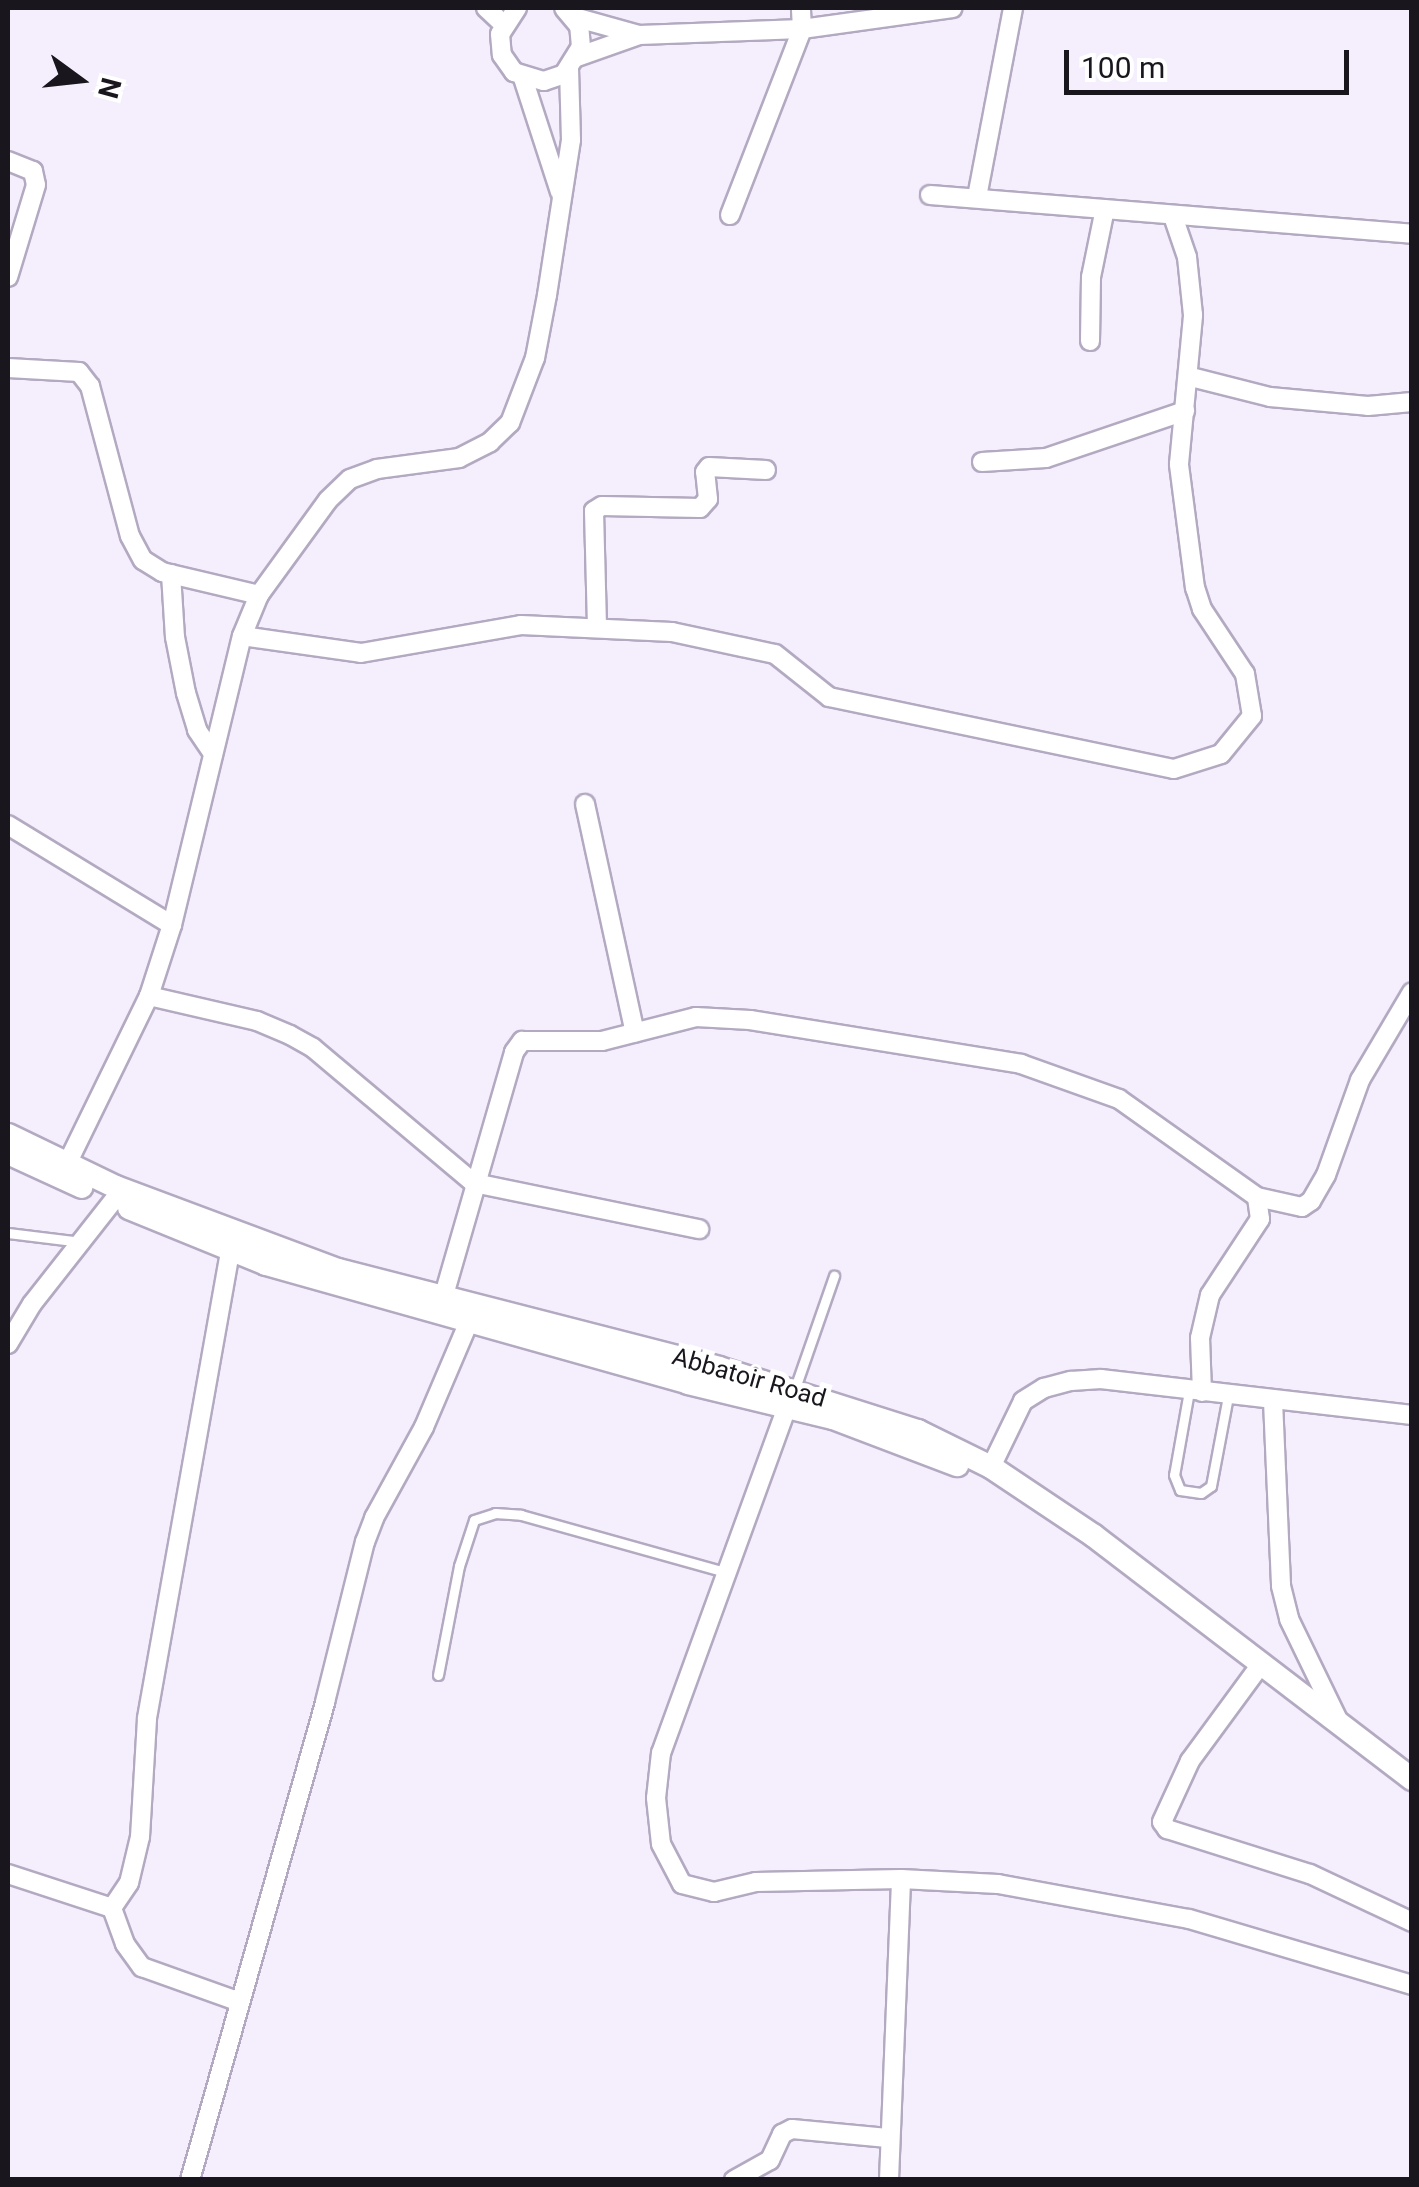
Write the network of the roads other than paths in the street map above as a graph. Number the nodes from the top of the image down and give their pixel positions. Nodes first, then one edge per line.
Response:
1 (486, 8) edge
2 (517, 8) edge
3 (801, 8) edge
4 (954, 8) edge
5 (1013, 8) edge
6 (569, 12) edge
7 (504, 24) junction
8 (802, 28) junction
9 (640, 35) junction
10 (573, 63) junction
11 (524, 78) junction
12 (8, 161) edge
13 (560, 195) junction
14 (930, 195) dead end
15 (978, 196) junction
16 (1105, 209) junction
17 (730, 215) dead end
18 (1174, 216) junction
19 (1412, 234) edge
20 (8, 277) edge
21 (1090, 340) dead end
22 (8, 368) edge
23 (1191, 377) junction
24 (1412, 402) edge
25 (1185, 411) junction
26 (982, 462) dead end
27 (766, 470) dead end
28 (171, 574) junction
29 (260, 595) junction
30 (597, 626) junction
31 (242, 636) junction
32 (213, 754) junction
33 (585, 804) dead end
34 (8, 825) edge
35 (172, 925) junction
36 (1412, 992) edge
37 (149, 996) junction
38 (635, 1033) junction
39 (8, 1135) edge
40 (8, 1153) edge
41 (67, 1164) junction
42 (474, 1183) junction
43 (1257, 1197) junction
44 (113, 1201) junction
45 (699, 1230) dead end
46 (8, 1233) edge
47 (81, 1242) junction
48 (230, 1250) junction
49 (834, 1276) dead end
50 (444, 1295) junction
51 (468, 1324) junction
52 (8, 1344) edge
53 (1196, 1391) junction
54 (1228, 1396) junction
55 (790, 1399) junction
56 (1273, 1401) junction
57 (1412, 1415) edge
58 (990, 1467) junction
59 (725, 1572) junction
60 (1256, 1672) junction
61 (438, 1675) dead end
62 (1340, 1724) junction
63 (1412, 1779) edge
64 (1412, 1793) edge
65 (8, 1874) edge
66 (901, 1879) junction
67 (112, 1908) junction
68 (1412, 1922) edge
69 (1412, 1985) edge
70 (240, 2002) junction
71 (888, 2138) junction
72 (190, 2180) edge
73 (734, 2180) edge
74 (888, 2180) edge

1 - 7 street
2 - 7 street
3 - 8 street
4 - 8 street
5 - 15 street
6 - 9 street
6 - 10 street
7 - 11 street
8 - 9 street
8 - 17 street
9 - 10 street
10 - 11 street
10 - 13 street
11 - 13 street
12 - 20 street
13 - 29 street
14 - 15 street
15 - 16 street
16 - 18 street
16 - 21 street
18 - 19 street
18 - 23 street
22 - 28 street
23 - 24 street
23 - 25 street
25 - 26 street
25 - 30 street
27 - 30 street
28 - 29 street
28 - 32 street
29 - 31 street
30 - 31 street
31 - 32 street
32 - 35 street
33 - 38 street
34 - 35 street
35 - 37 street
36 - 43 street
37 - 41 street
37 - 42 street
38 - 42 street
38 - 43 street
39 - 41 street, Abbatoir Road
40 - 44 street, Abbatoir Road
41 - 50 street, Abbatoir Road
42 - 45 street
42 - 50 street
43 - 53 street
44 - 47 street
44 - 48 street, Abbatoir Road
46 - 47 lane
47 - 52 street
48 - 51 street, Abbatoir Road
48 - 67 street
49 - 55 lane
50 - 55 street, Abbatoir Road
51 - 55 street, Abbatoir Road
51 - 70 street
53 - 54 street
53 - 54 lane
53 - 58 street
54 - 56 street
55 - 58 street, Abbatoir Road
55 - 59 street
55 - 60 street, Abbatoir Road
56 - 57 street
56 - 62 street
58 - 62 street, Abbatoir Road
59 - 61 lane
59 - 66 street
60 - 64 street, Abbatoir Road
60 - 68 street
62 - 63 street, Abbatoir Road
65 - 67 street
66 - 69 street
66 - 71 street
67 - 70 street
70 - 72 street
71 - 73 street
71 - 74 street

